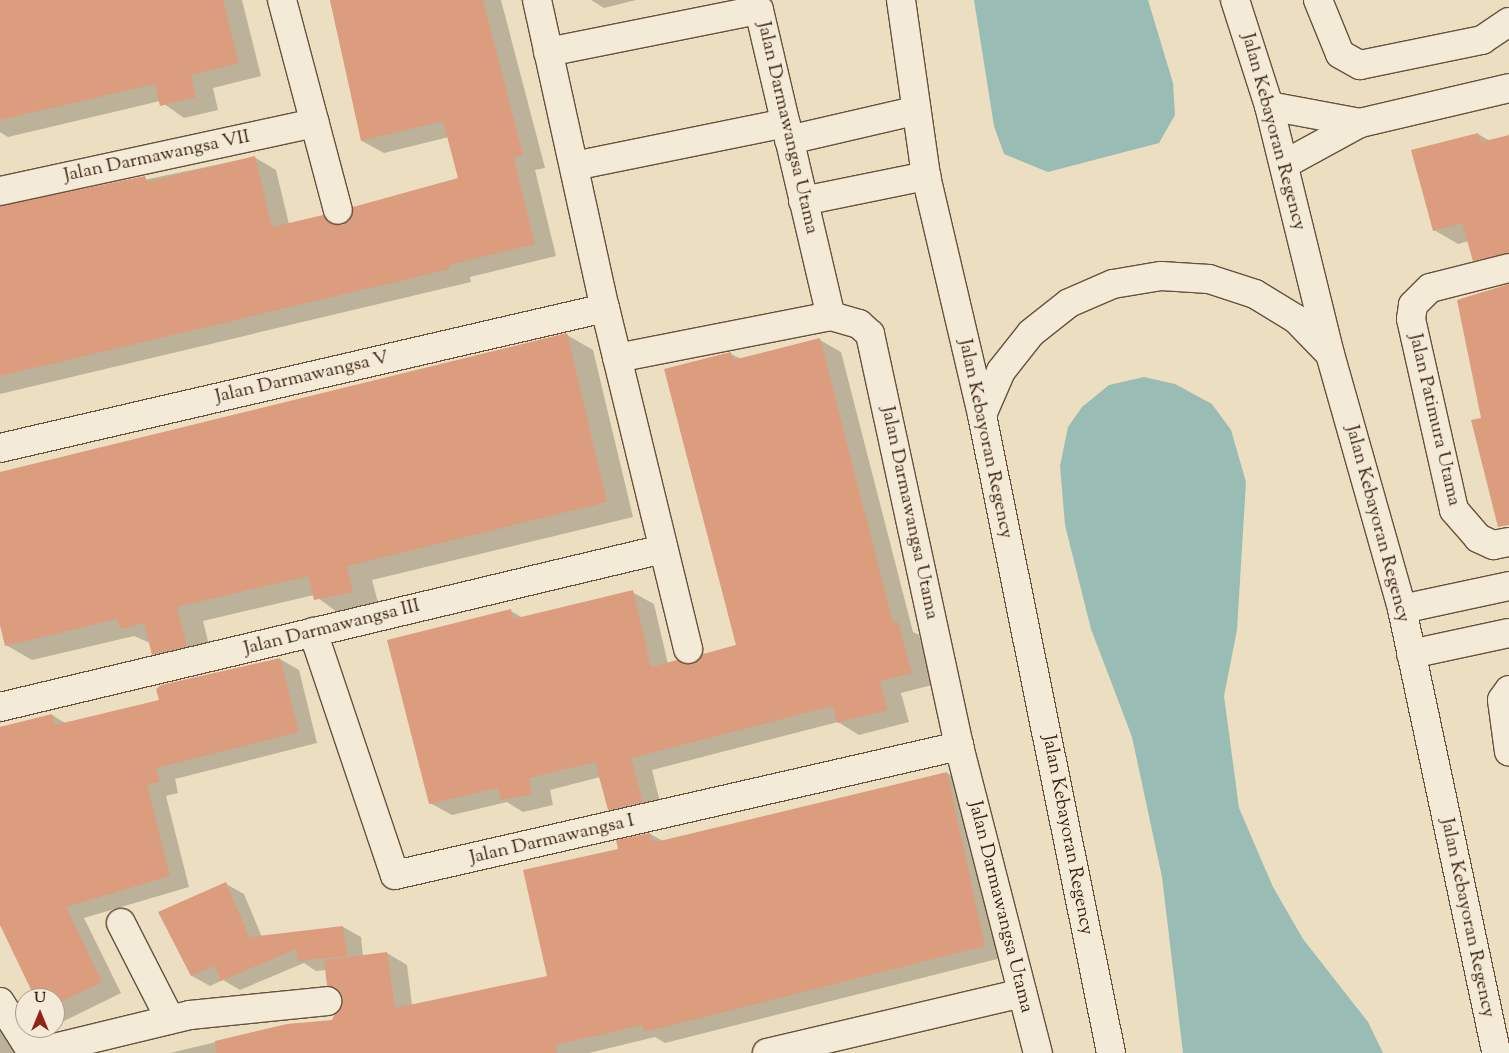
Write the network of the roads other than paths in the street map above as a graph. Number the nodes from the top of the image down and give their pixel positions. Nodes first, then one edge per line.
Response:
1 (282, 0) edge
2 (537, 0) edge
3 (901, 0) edge
4 (1236, 0) edge
5 (1318, 0) edge
6 (765, 5) edge
7 (1509, 22) edge
8 (548, 52) junction
9 (1509, 88) edge
10 (1269, 106) junction
11 (916, 111) junction
12 (1360, 123) junction
13 (315, 124) junction
14 (788, 132) junction
15 (1285, 164) junction
16 (574, 166) junction
17 (926, 176) junction
18 (0, 191) edge
19 (804, 202) junction
20 (338, 210) dead end
21 (1509, 268) edge
22 (604, 308) junction
23 (831, 316) junction
24 (1330, 354) junction
25 (617, 358) junction
26 (982, 415) junction
27 (0, 448) edge
28 (1509, 542) edge
29 (663, 549) junction
30 (1509, 586) edge
31 (1402, 609) junction
32 (313, 632) junction
33 (1509, 633) edge
34 (688, 649) dead end
35 (1411, 654) junction
36 (1509, 690) edge
37 (0, 706) edge
38 (959, 746) junction
39 (1509, 752) edge
40 (121, 923) dead end
41 (1022, 993) junction
42 (328, 1001) dead end
43 (0, 1002) edge
44 (170, 1019) junction
45 (32, 1052) edge
46 (769, 1053) edge
47 (1038, 1053) edge
48 (1111, 1053) edge
49 (1496, 1053) edge

1 - 13 street
2 - 8 street
3 - 11 street, Jalan Kebayoran Regency
4 - 10 street, Jalan Kebayoran Regency
5 - 7 street
6 - 8 street
6 - 14 street, Jalan Darmawangsa Utama
8 - 16 street
9 - 12 street
10 - 12 street
10 - 15 street, Jalan Kebayoran Regency
11 - 14 street
11 - 17 street, Jalan Kebayoran Regency
12 - 15 street
13 - 18 street, Jalan Darmawangsa VII
13 - 20 street
14 - 16 street
14 - 19 street, Jalan Darmawangsa Utama
15 - 24 street, Jalan Kebayoran Regency
16 - 22 street
17 - 19 street
17 - 26 street, Jalan Kebayoran Regency
19 - 23 street, Jalan Darmawangsa Utama
21 - 28 street, Jalan Patimura Utama
22 - 25 street
22 - 27 street, Jalan Darmawangsa V
23 - 25 street
23 - 38 street, Jalan Darmawangsa Utama
24 - 26 street
24 - 31 street, Jalan Kebayoran Regency
25 - 29 street
26 - 48 street, Jalan Kebayoran Regency
29 - 32 street, Jalan Darmawangsa III
29 - 34 street
30 - 31 street
31 - 35 street, Jalan Kebayoran Regency
32 - 37 street, Jalan Darmawangsa III
32 - 38 street, Jalan Darmawangsa I
33 - 35 street
35 - 49 street, Jalan Kebayoran Regency
36 - 39 street
38 - 41 street, Jalan Darmawangsa Utama
40 - 44 street
41 - 46 street
41 - 47 street, Jalan Darmawangsa Utama
42 - 44 street
43 - 45 street
44 - 45 street

